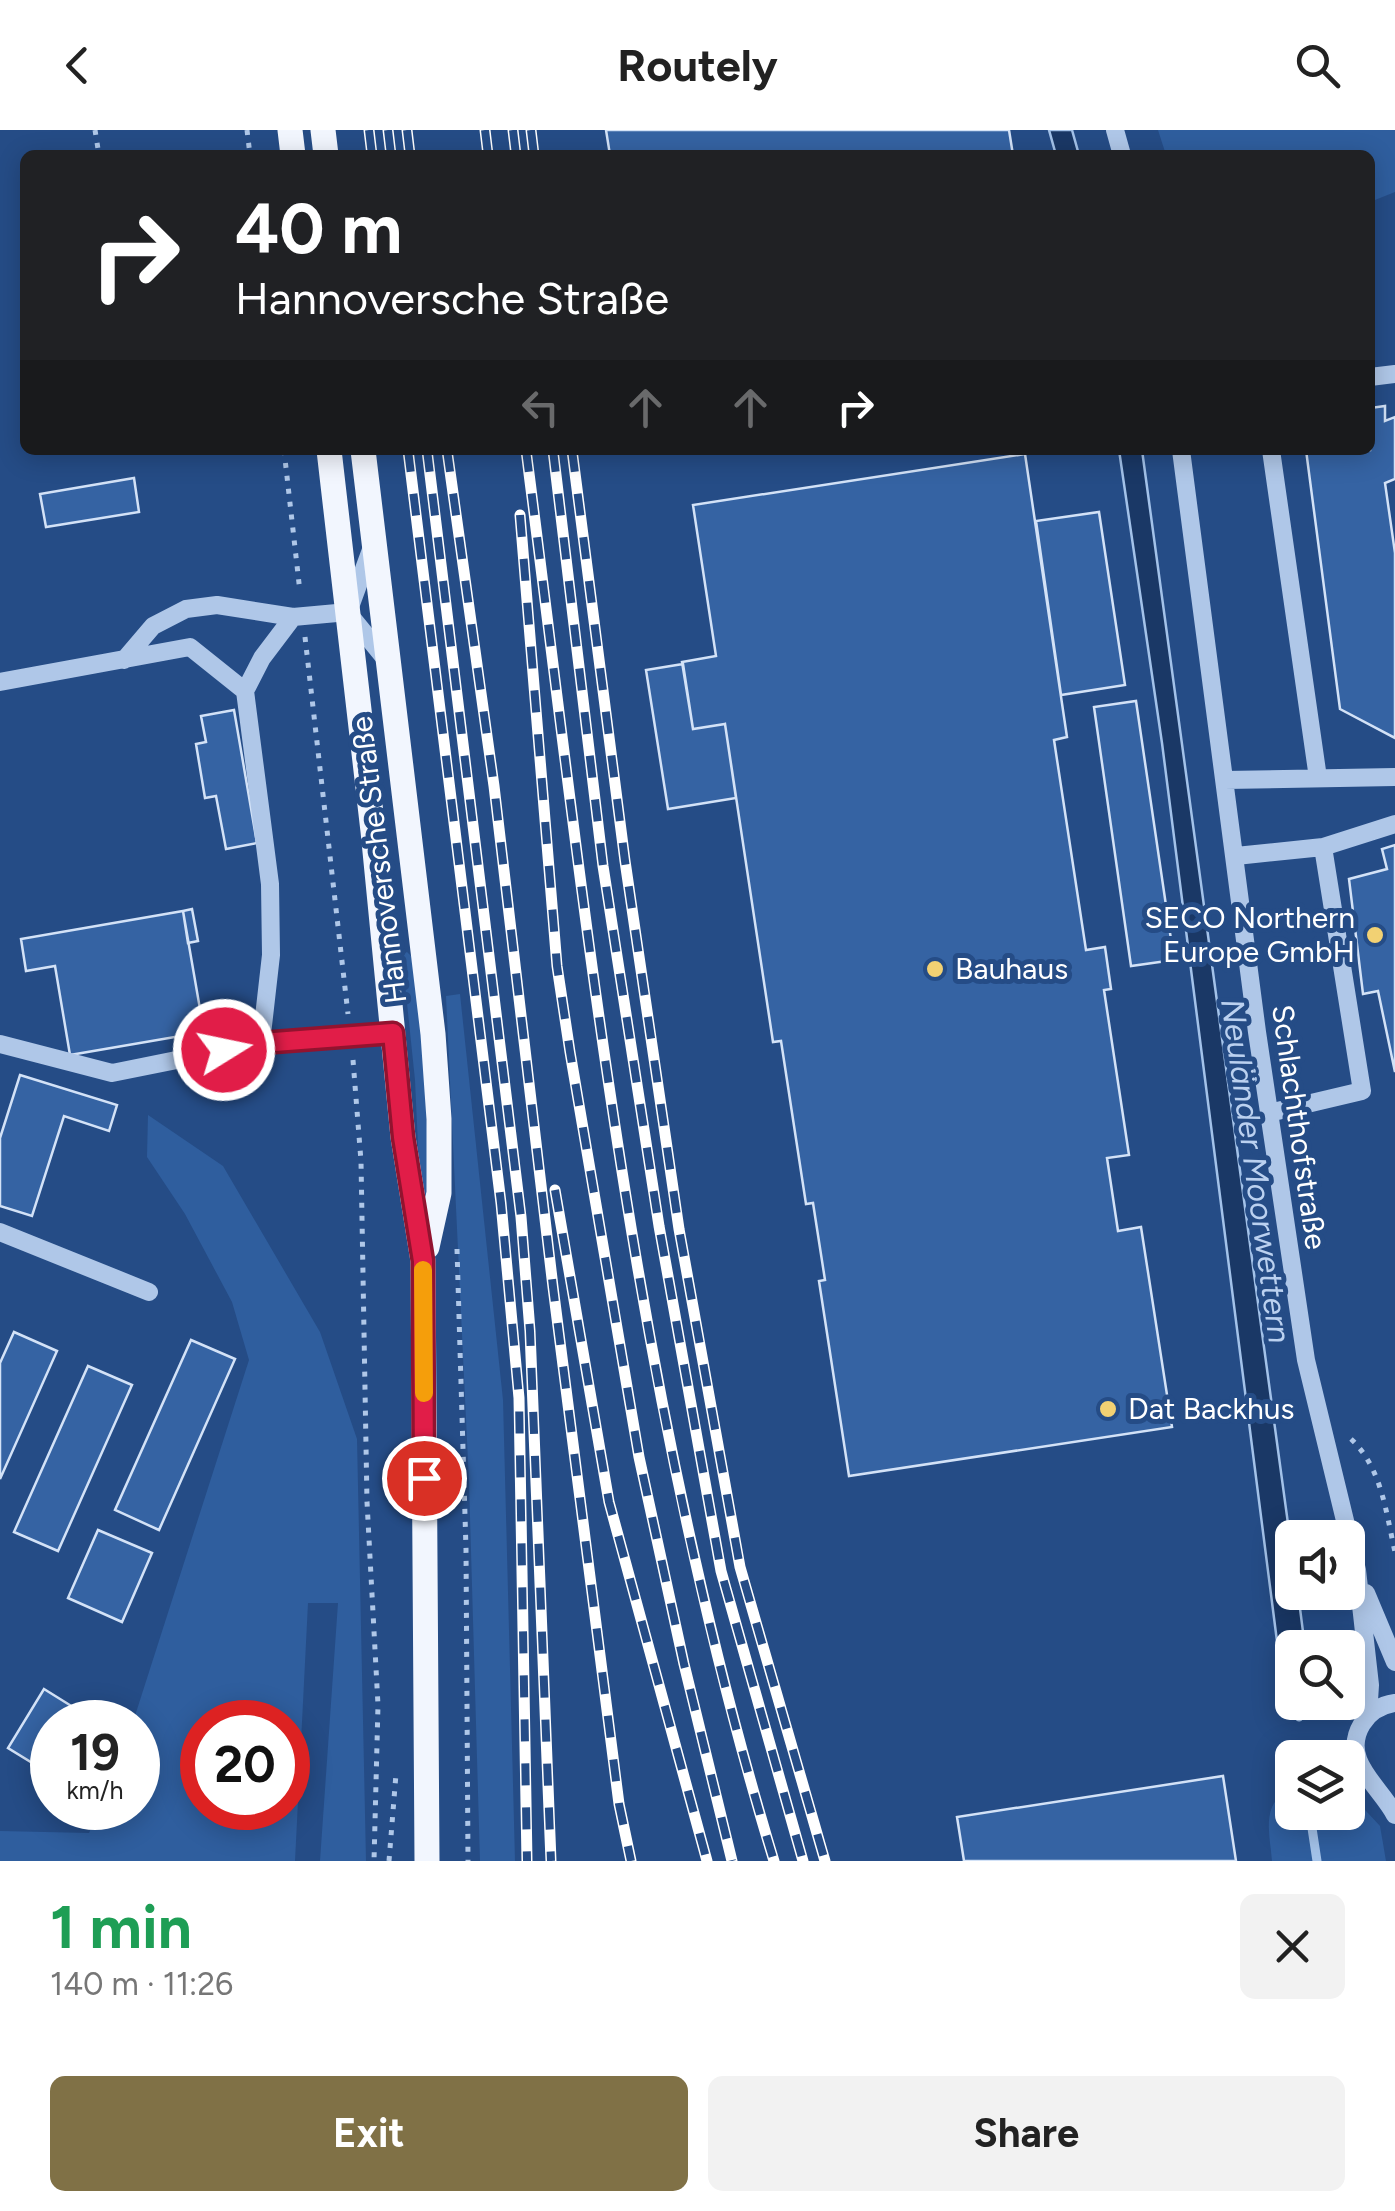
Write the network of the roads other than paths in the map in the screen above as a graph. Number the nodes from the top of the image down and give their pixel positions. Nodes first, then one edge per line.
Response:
1 (329, 455) edge
2 (364, 455) edge
3 (1181, 455) edge
4 (1272, 455) edge
5 (374, 541) junction
6 (348, 612) junction
7 (298, 617) junction
8 (124, 660) junction
9 (388, 663) junction
10 (0, 682) edge
11 (245, 691) junction
12 (1395, 777) edge
13 (1318, 778) junction
14 (1225, 780) junction
15 (1395, 824) edge
16 (1323, 847) junction
17 (1236, 856) junction
18 (393, 1033) junction
19 (261, 1043) junction
20 (0, 1044) edge
21 (1269, 1113) junction
22 (0, 1232) edge
23 (423, 1261) junction
24 (149, 1292) dead end
25 (1345, 1520) edge
26 (1365, 1589) edge
27 (1362, 1610) edge
28 (1395, 1662) edge
29 (1395, 1703) edge
30 (1368, 1716) junction
31 (1375, 1784) junction
32 (1395, 1791) edge
33 (1395, 1814) edge
34 (427, 1861) edge

1 - 6 main road, Hannoversche Straße
2 - 5 main road, Hannoversche Straße
3 - 14 street, Schlachthofstraße
4 - 13 street
5 - 6 street
5 - 9 main road, Hannoversche Straße
6 - 7 street
6 - 9 street
6 - 18 main road, Hannoversche Straße
7 - 8 street
7 - 11 street
8 - 10 street
8 - 11 street
9 - 23 main road, Hannoversche Straße
11 - 19 street
12 - 13 street
13 - 14 street
14 - 17 street, Schlachthofstraße
15 - 16 street
16 - 17 street
16 - 21 street
17 - 21 street, Schlachthofstraße
18 - 19 street
18 - 23 main road, Hannoversche Straße
19 - 20 street
21 - 25 street, Schlachthofstraße
22 - 24 street
23 - 34 main road, Hannoversche Straße
26 - 28 street, Schlachthofstraße
27 - 30 street, Schlachthofstraße
29 - 30 street
30 - 31 street, Schlachthofstraße
31 - 32 street
31 - 33 street, Schlachthofstraße

